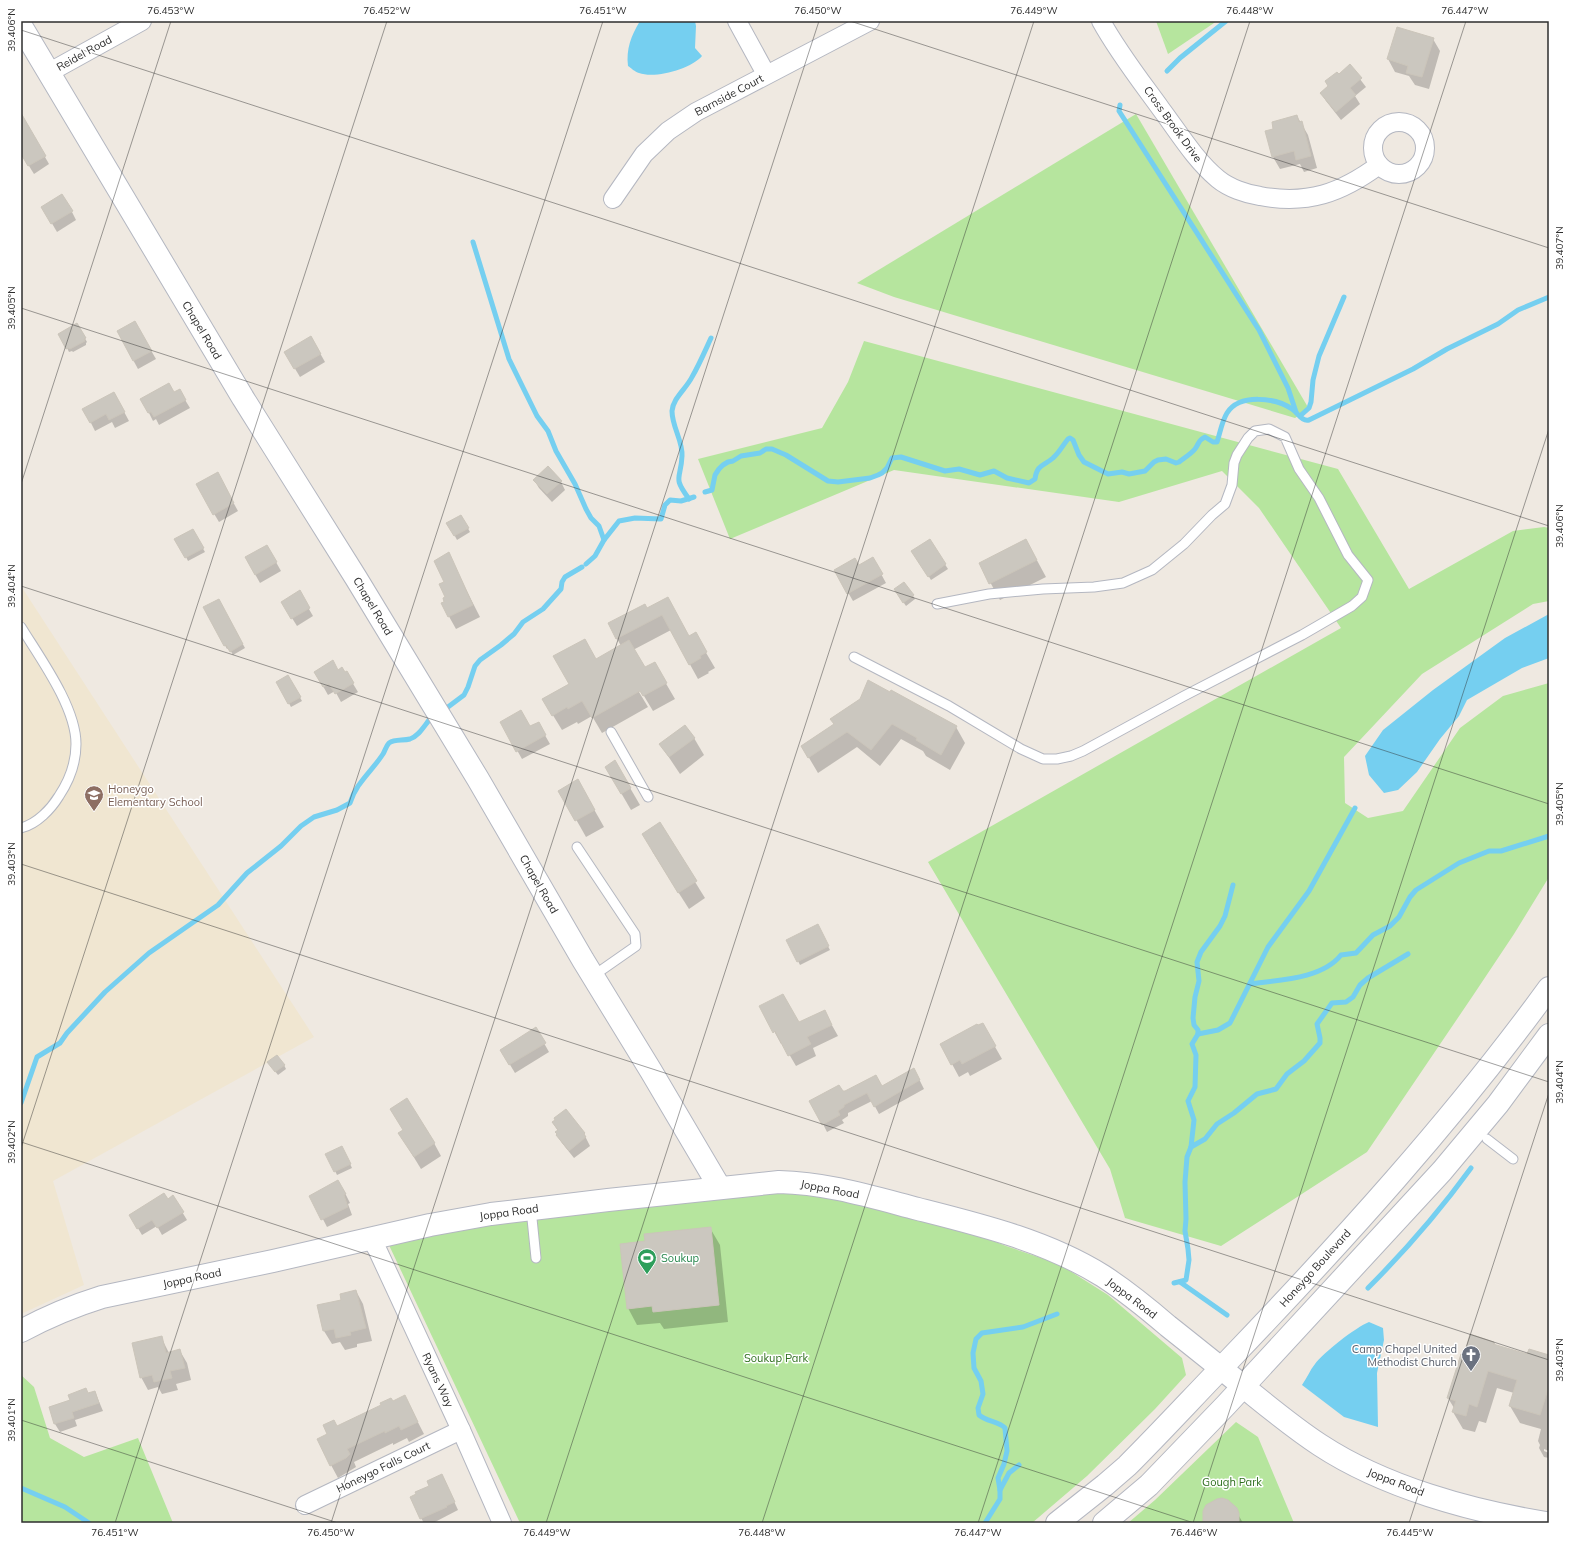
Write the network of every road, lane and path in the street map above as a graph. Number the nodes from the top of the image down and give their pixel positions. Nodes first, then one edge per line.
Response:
1 (142, 21) edge
2 (738, 21) edge
3 (870, 21) edge
4 (1101, 21) edge
5 (21, 26) edge
6 (48, 73) junction
7 (766, 74) junction
8 (1379, 164) dead end
9 (613, 199) dead end
10 (937, 604) dead end
11 (21, 627) edge
12 (854, 657) dead end
13 (611, 732) dead end
14 (648, 797) dead end
15 (21, 828) edge
16 (577, 847) dead end
17 (593, 976) junction
18 (1549, 988) edge
19 (1549, 1035) edge
20 (1488, 1139) dead end
21 (1513, 1159) dead end
22 (720, 1188) junction
23 (531, 1209) junction
24 (372, 1239) junction
25 (536, 1258) dead end
26 (21, 1331) edge
27 (1221, 1368) junction
28 (1244, 1386) junction
29 (461, 1430) junction
30 (305, 1505) dead end
31 (502, 1523) edge
32 (1056, 1523) edge
33 (1104, 1523) edge
34 (1546, 1523) edge

1 - 6 street, Reidel Road
2 - 7 street
3 - 7 street, Barnside Court
4 - 8 street, Cross Brook Drive
5 - 6 street, Chapel Road
6 - 17 street, Chapel Road
7 - 9 street, Barnside Court
10 - 12 lane
11 - 15 lane
13 - 14 lane
16 - 17 lane
17 - 22 street, Chapel Road
18 - 27 street, Honeygo Boulevard
19 - 28 street
20 - 21 lane
22 - 23 street, Joppa Road
22 - 27 street, Joppa Road
23 - 24 street, Joppa Road
23 - 25 lane
24 - 26 street, Joppa Road
24 - 29 street, Ryans Way
27 - 28 street, Joppa Road
27 - 32 street, Honeygo Boulevard
28 - 33 street
28 - 34 street, Joppa Road
29 - 30 street, Honeygo Falls Court
29 - 31 street, Ryans Way

